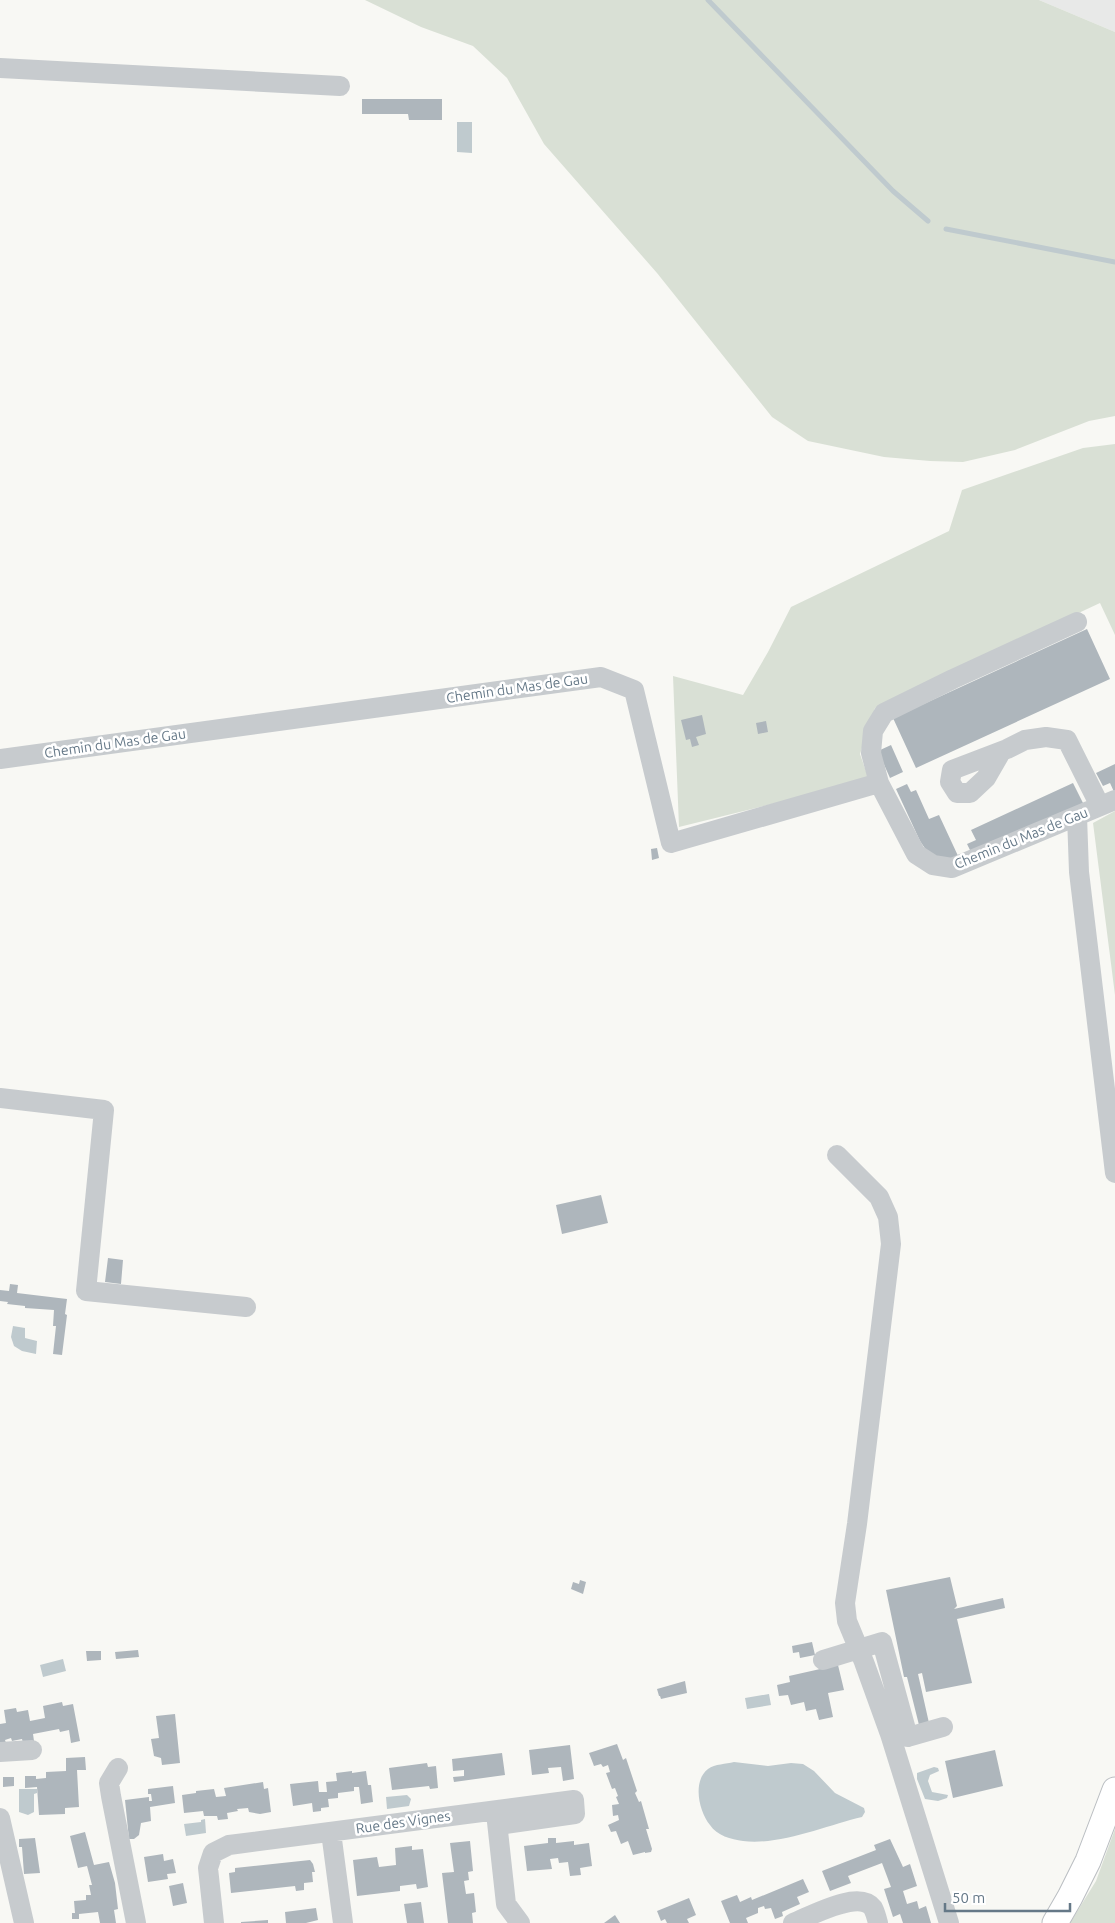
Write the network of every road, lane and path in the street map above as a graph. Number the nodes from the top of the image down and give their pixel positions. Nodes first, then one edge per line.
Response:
1 (0, 68) edge
2 (340, 86) dead end
3 (1077, 622) dead end
4 (1001, 752) dead end
5 (0, 758) edge
6 (879, 783) junction
7 (1107, 803) edge
8 (1077, 816) junction
9 (0, 1098) edge
10 (837, 1155) dead end
11 (1115, 1173) edge
12 (246, 1307) dead end
13 (859, 1650) junction
14 (823, 1660) dead end
15 (943, 1727) dead end
16 (32, 1750) dead end
17 (0, 1752) edge
18 (118, 1768) dead end
19 (1115, 1790) edge
20 (0, 1818) edge
21 (331, 1832) junction
22 (24, 1923) edge
23 (136, 1923) edge
24 (214, 1923) edge
25 (343, 1923) edge
26 (520, 1923) edge
27 (793, 1923) edge
28 (878, 1923) edge
29 (949, 1923) edge
30 (1055, 1923) edge

1 - 2 street
3 - 6 street
4 - 7 street
5 - 6 street, Chemin du Mas de Gau
6 - 8 street, Chemin du Mas de Gau
7 - 8 street, Chemin du Mas de Gau
8 - 11 street
9 - 12 street
10 - 13 street
13 - 14 street
13 - 15 street
13 - 29 street
16 - 17 street
18 - 23 street
19 - 30 main road
20 - 22 street
21 - 24 street, Rue des Vignes
21 - 25 street
21 - 26 street, Rue des Vignes
27 - 28 street

